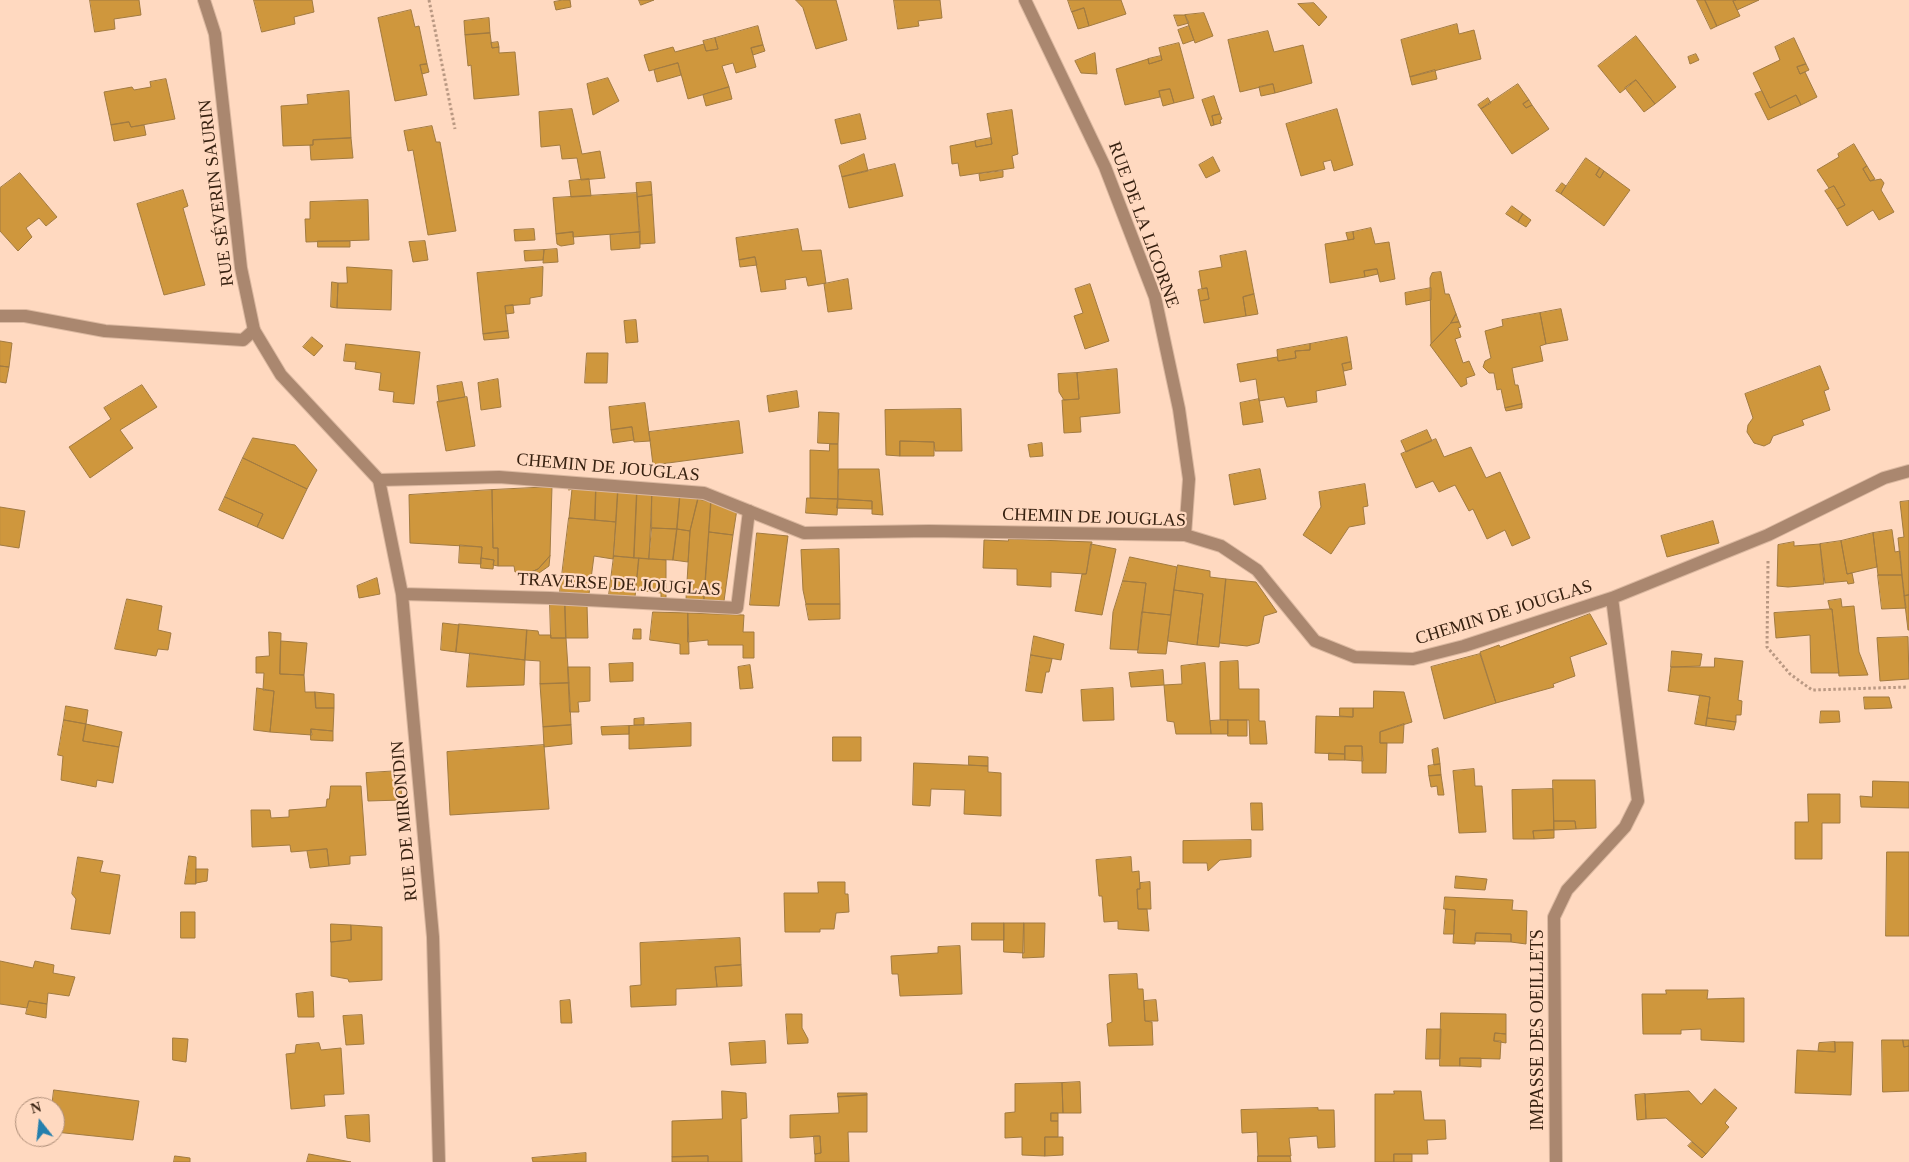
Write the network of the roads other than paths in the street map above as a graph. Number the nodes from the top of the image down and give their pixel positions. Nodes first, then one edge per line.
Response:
1 (204, 0) edge
2 (1025, 0) edge
3 (0, 316) edge
4 (254, 330) junction
5 (1909, 472) edge
6 (380, 480) junction
7 (749, 511) junction
8 (1185, 535) junction
9 (402, 594) junction
10 (1612, 598) junction
11 (439, 1162) edge
12 (1556, 1162) edge

1 - 4 street, RUE SÉVERIN SAURIN
2 - 8 street, RUE DE LA LICORNE
3 - 4 street
4 - 6 street, RUE SÉVERIN SAURIN
5 - 10 street, CHEMIN DE JOUGLAS
6 - 7 street, CHEMIN DE JOUGLAS
6 - 9 street, RUE DE MIRONDIN
7 - 8 street, CHEMIN DE JOUGLAS
7 - 9 street, TRAVERSE DE JOUGLAS
8 - 10 street, CHEMIN DE JOUGLAS
9 - 11 street, RUE DE MIRONDIN
10 - 12 street, IMPASSE DES OEILLETS

